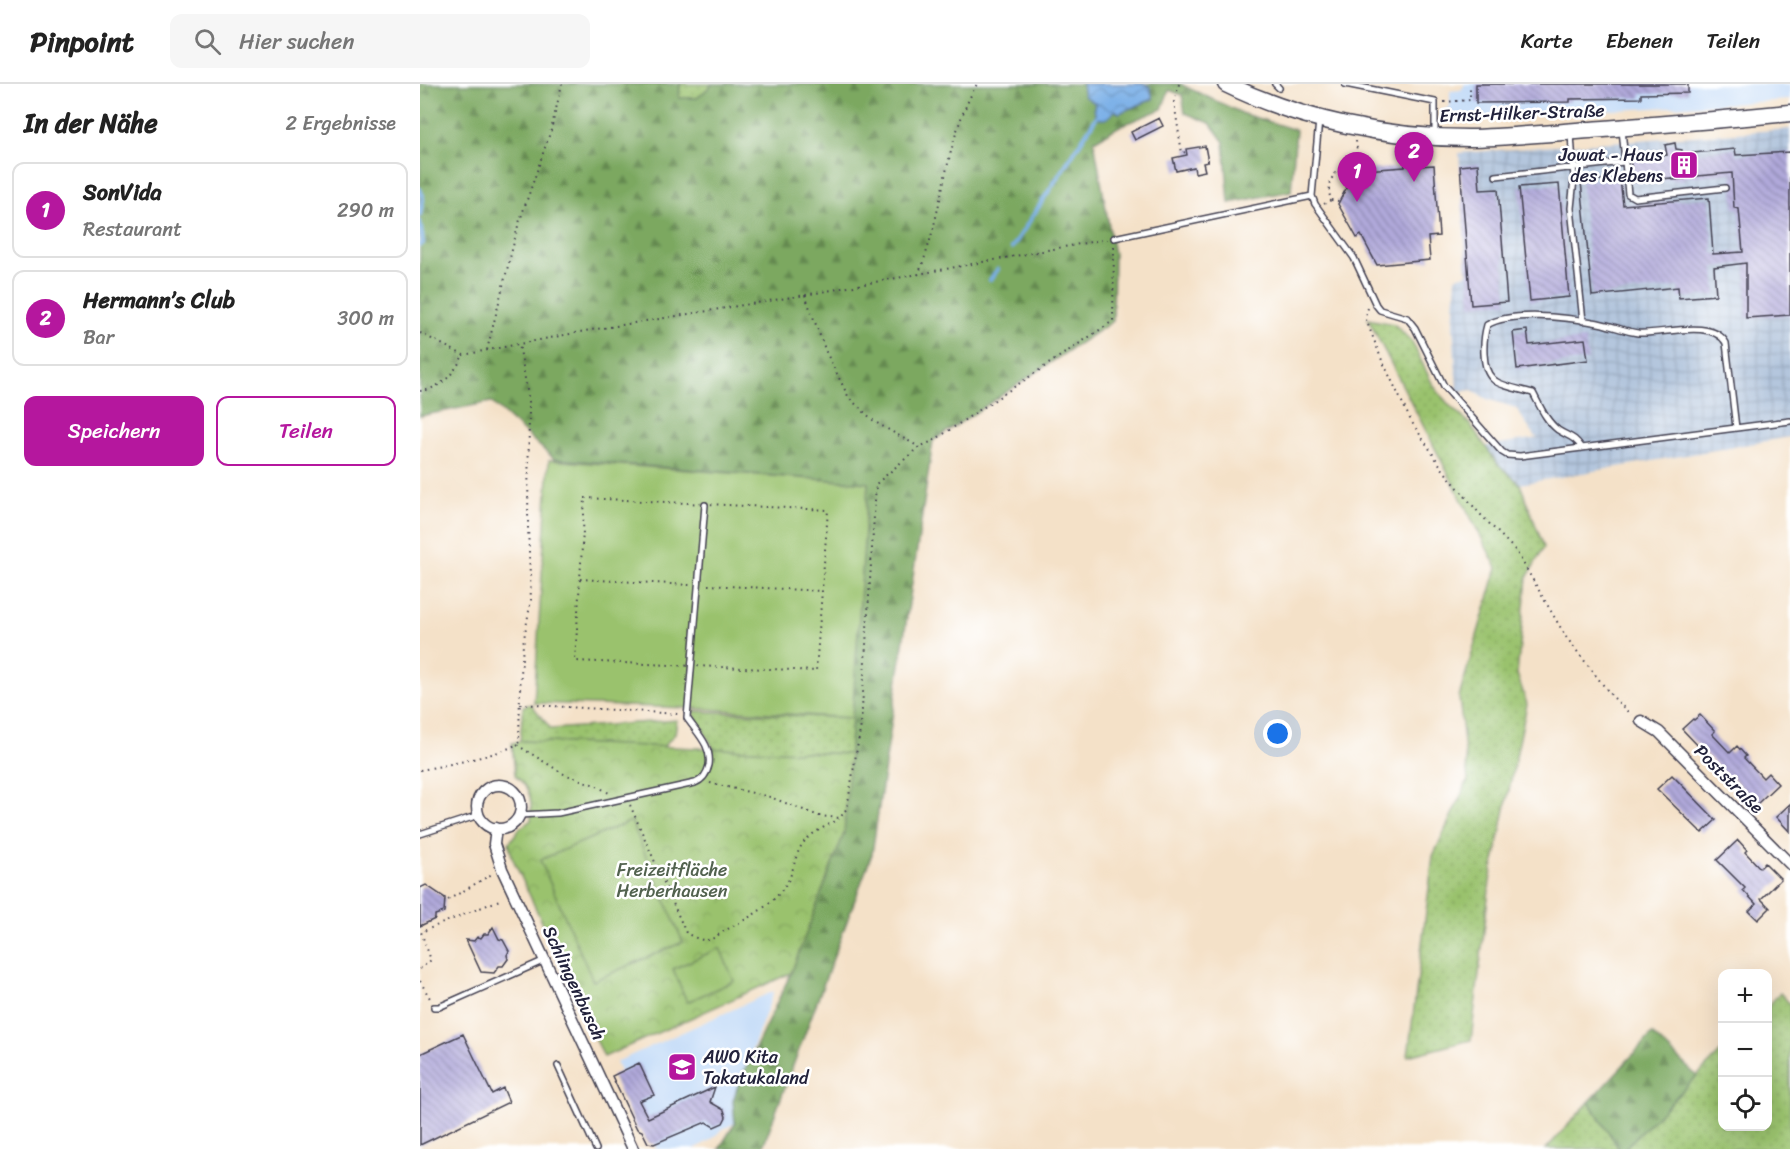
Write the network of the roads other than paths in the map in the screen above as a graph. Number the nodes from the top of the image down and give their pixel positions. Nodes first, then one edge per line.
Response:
1 (1226, 84) edge
2 (1345, 84) edge
3 (1387, 84) edge
4 (1354, 85) edge
5 (1387, 94) junction
6 (1790, 113) edge
7 (1320, 118) junction
8 (1622, 127) junction
9 (1571, 131) junction
10 (1435, 136) junction
11 (1624, 162) junction
12 (1573, 167) junction
13 (1496, 176) dead end
14 (1725, 188) dead end
15 (1312, 196) junction
16 (1114, 238) road end
17 (1583, 321) junction
18 (1790, 421) edge
19 (1736, 428) junction
20 (1582, 448) junction
21 (705, 505) dead end
22 (1641, 721) road end
23 (479, 815) junction
24 (519, 815) junction
25 (496, 828) junction
26 (420, 834) edge
27 (1790, 864) edge
28 (546, 960) junction
29 (434, 1007) road end
30 (558, 1066) dead end
31 (596, 1149) edge
32 (633, 1149) edge

1 - 7 main road, Ernst-Hilker-Straße
2 - 4 lane
3 - 5 lane
4 - 5 lane
5 - 10 lane
6 - 8 main road, Ernst-Hilker-Straße
7 - 10 main road, Ernst-Hilker-Straße
7 - 15 lane
8 - 9 main road, Ernst-Hilker-Straße
8 - 11 lane
9 - 10 main road, Ernst-Hilker-Straße
9 - 12 lane
11 - 12 lane
11 - 14 lane
12 - 13 lane
12 - 17 lane
15 - 16 lane
15 - 20 lane
17 - 19 lane
17 - 20 lane
18 - 19 lane
19 - 20 lane
21 - 24 lane
22 - 27 street, Poststraße
23 - 24 street
23 - 25 street
23 - 26 lane
24 - 25 street
25 - 28 street, Schlingenbusch
28 - 29 lane
28 - 32 street, Schlingenbusch
30 - 31 lane

